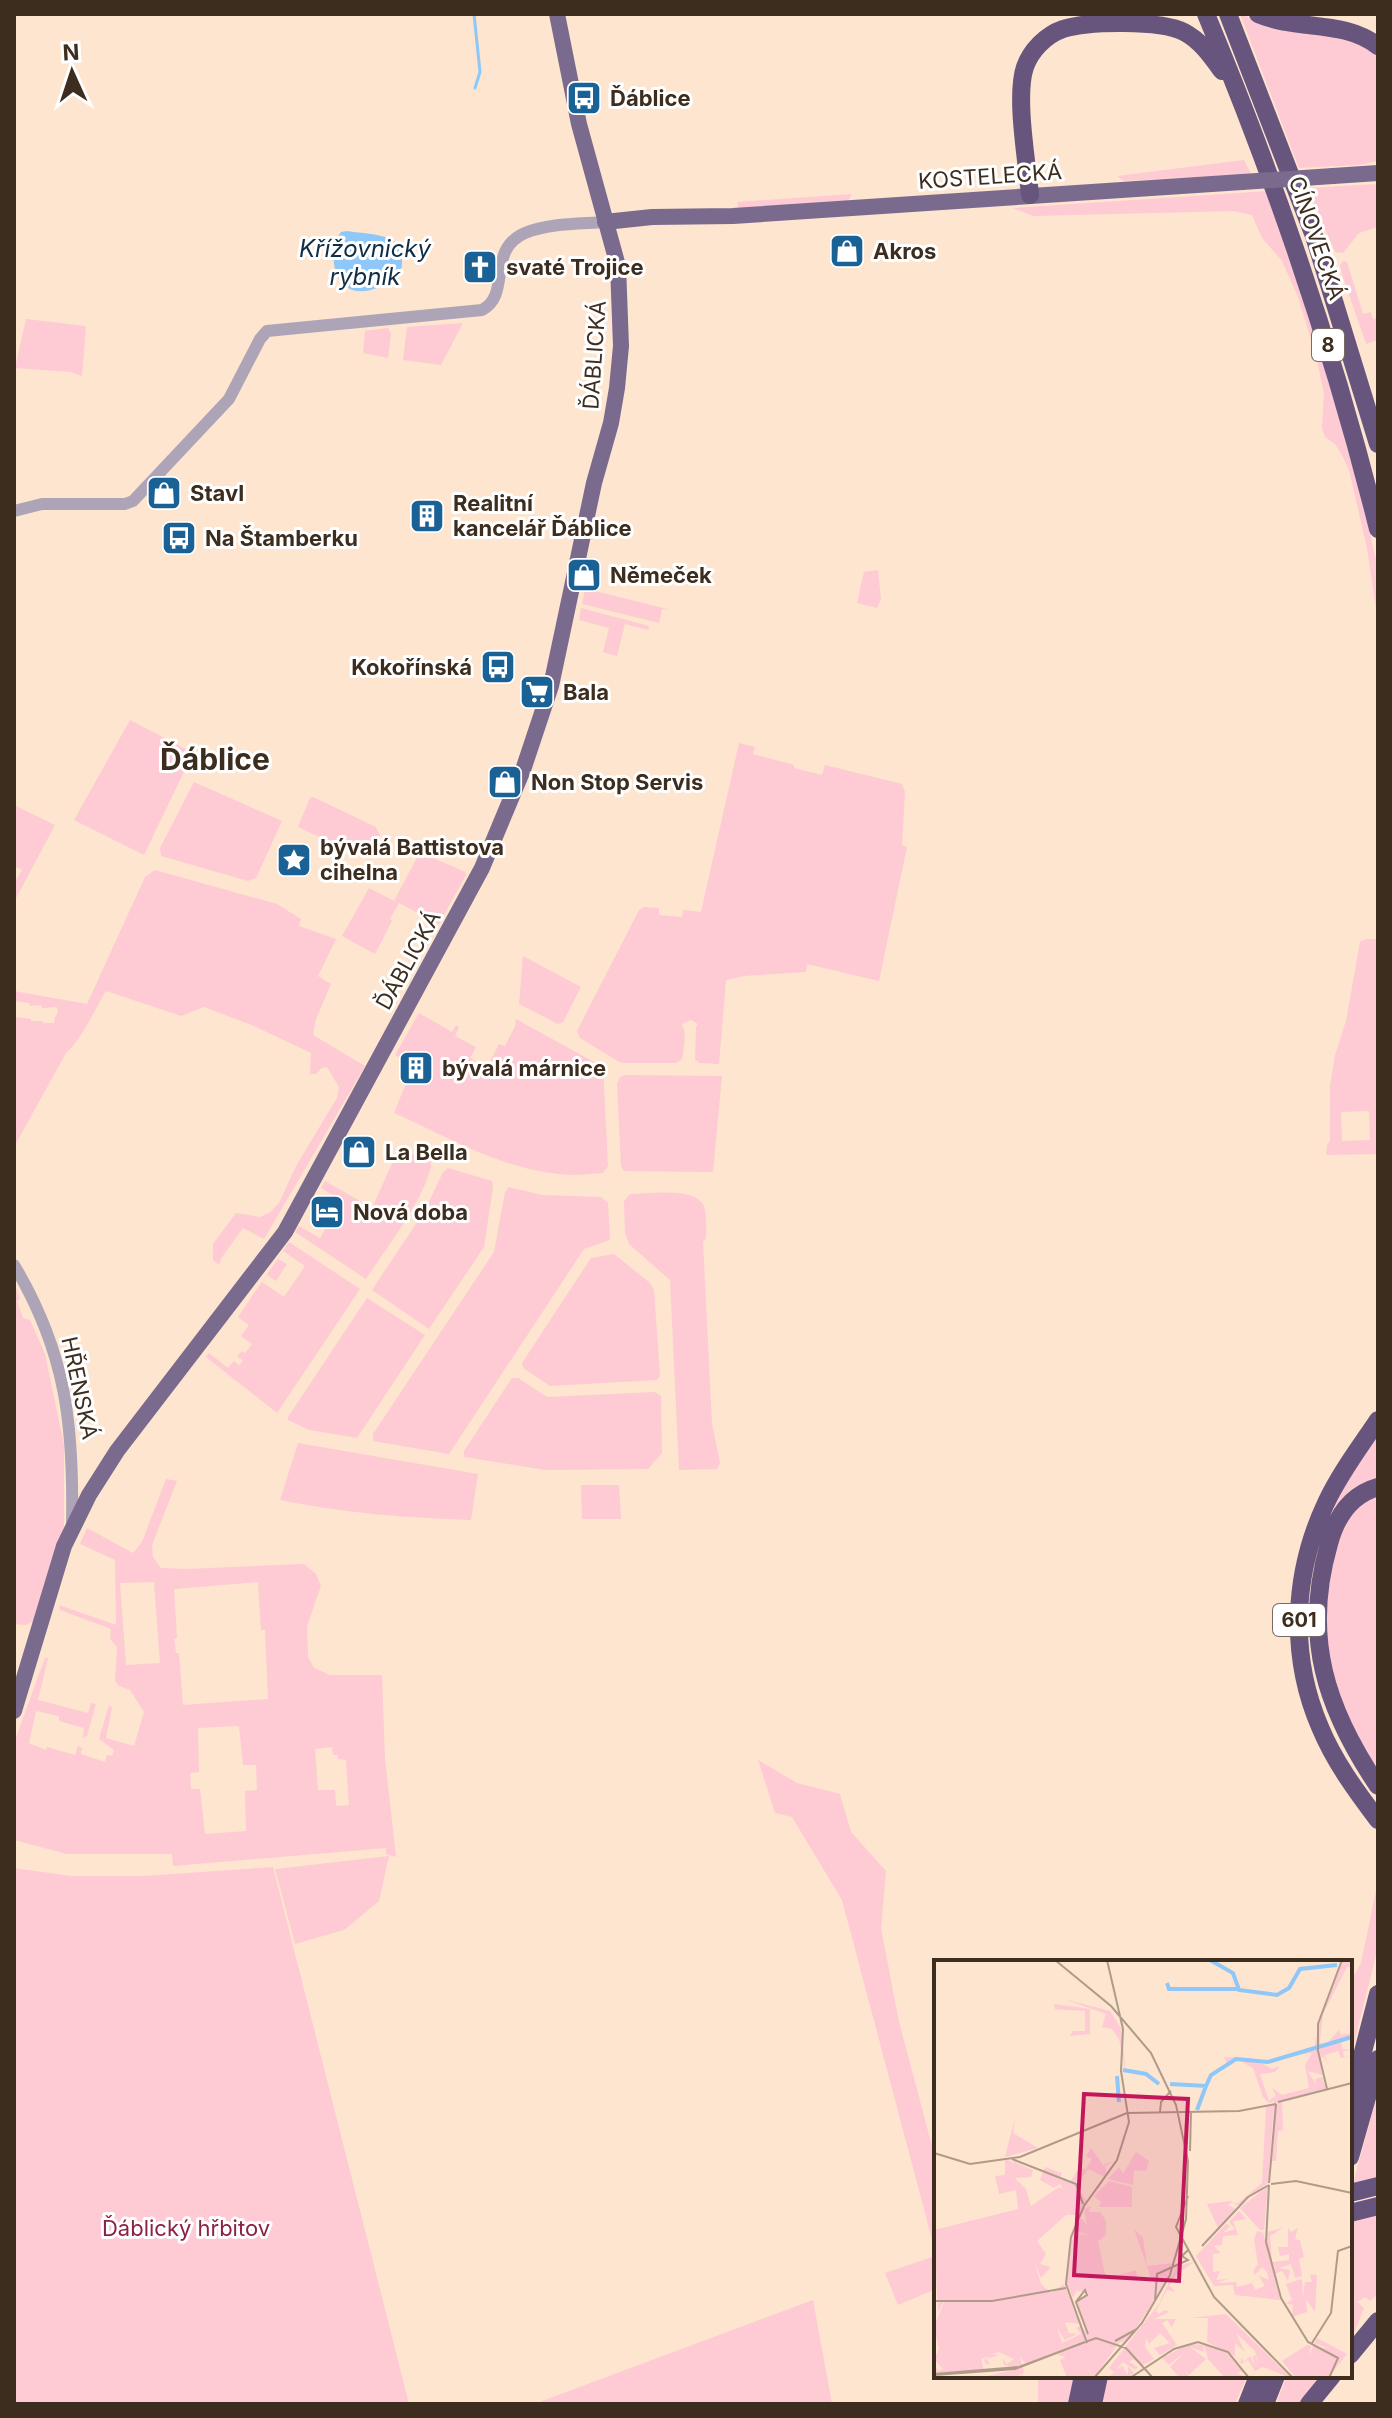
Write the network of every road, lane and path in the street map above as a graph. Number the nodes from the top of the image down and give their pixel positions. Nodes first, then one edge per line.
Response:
1 (557, 14) edge
2 (1127, 14) edge
3 (1206, 14) edge
4 (1228, 14) edge
5 (1258, 14) edge
6 (1094, 25) junction
7 (1378, 46) edge
8 (1238, 90) junction
9 (1378, 173) edge
10 (1030, 195) junction
11 (605, 222) junction
12 (1378, 444) edge
13 (14, 511) edge
14 (1378, 529) edge
15 (14, 1265) edge
16 (1378, 1420) edge
17 (1378, 1487) edge
18 (72, 1528) junction
19 (14, 1711) edge
20 (1378, 1786) edge
21 (1378, 1820) edge
22 (1378, 1994) edge
23 (1378, 2059) edge
24 (1352, 2094) edge
25 (1352, 2150) edge
26 (1378, 2186) edge
27 (1352, 2192) edge
28 (1378, 2206) edge
29 (1352, 2212) edge
30 (1378, 2321) edge
31 (1352, 2353) edge
32 (1083, 2378) edge
33 (1099, 2378) edge
34 (1258, 2378) edge
35 (1274, 2378) edge
36 (1330, 2378) edge
37 (1252, 2403) edge
38 (1077, 2404) edge
39 (1093, 2404) edge
40 (1309, 2404) edge

1 - 11 main road, ĎÁBLICKÁ
2 - 6 highway
3 - 8 highway, CÍNOVECKÁ / 8
4 - 12 highway, CÍNOVECKÁ / 8
5 - 7 highway
6 - 8 highway
6 - 10 highway
8 - 14 highway, CÍNOVECKÁ / 8
9 - 10 main road, KOSTELECKÁ, bridge
10 - 11 main road, KOSTELECKÁ
11 - 13 street
11 - 18 main road, ĎÁBLICKÁ
15 - 18 street, HŘENSKÁ
16 - 21 highway, 601
17 - 20 highway, 601
18 - 19 main road, ĎÁBLICKÁ
22 - 24 highway
23 - 25 highway
26 - 27 highway
28 - 29 highway
30 - 31 highway
32 - 38 highway
33 - 39 highway
34 - 37 highway
35 - 37 highway
36 - 40 highway

